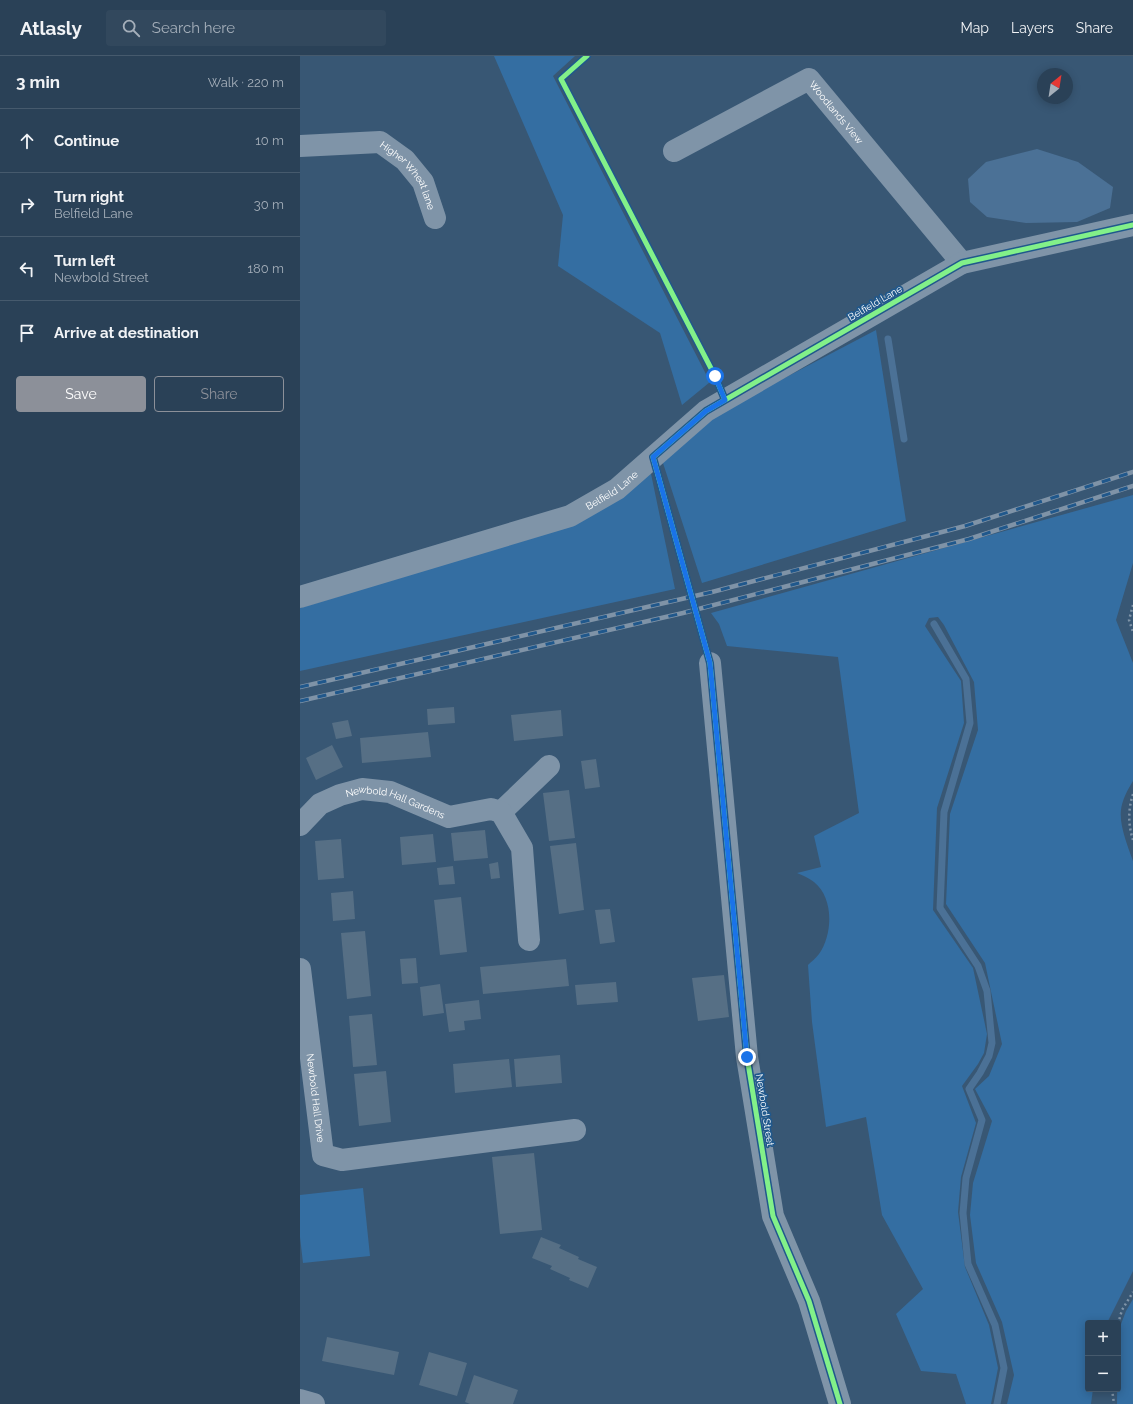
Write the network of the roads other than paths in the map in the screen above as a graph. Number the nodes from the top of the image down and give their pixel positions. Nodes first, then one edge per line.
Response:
1 (300, 146) edge
2 (674, 151) dead end
3 (435, 218) dead end
4 (1133, 225) edge
5 (962, 263) junction
6 (300, 597) edge
7 (710, 663) dead end
8 (549, 766) dead end
9 (501, 812) junction
10 (300, 825) edge
11 (529, 940) dead end
12 (300, 969) edge
13 (575, 1130) dead end
14 (300, 1400) edge
15 (314, 1404) edge
16 (840, 1404) edge

1 - 3 street, Higher Wheat lane
2 - 5 street, Woodlands View
4 - 5 street, Belfield Lane
5 - 6 street, Belfield Lane
7 - 16 street, Newbold Street
8 - 9 street
9 - 10 street, Newbold Hall Gardens
9 - 11 street
12 - 13 street, Newbold Hall Drive
14 - 15 main road

